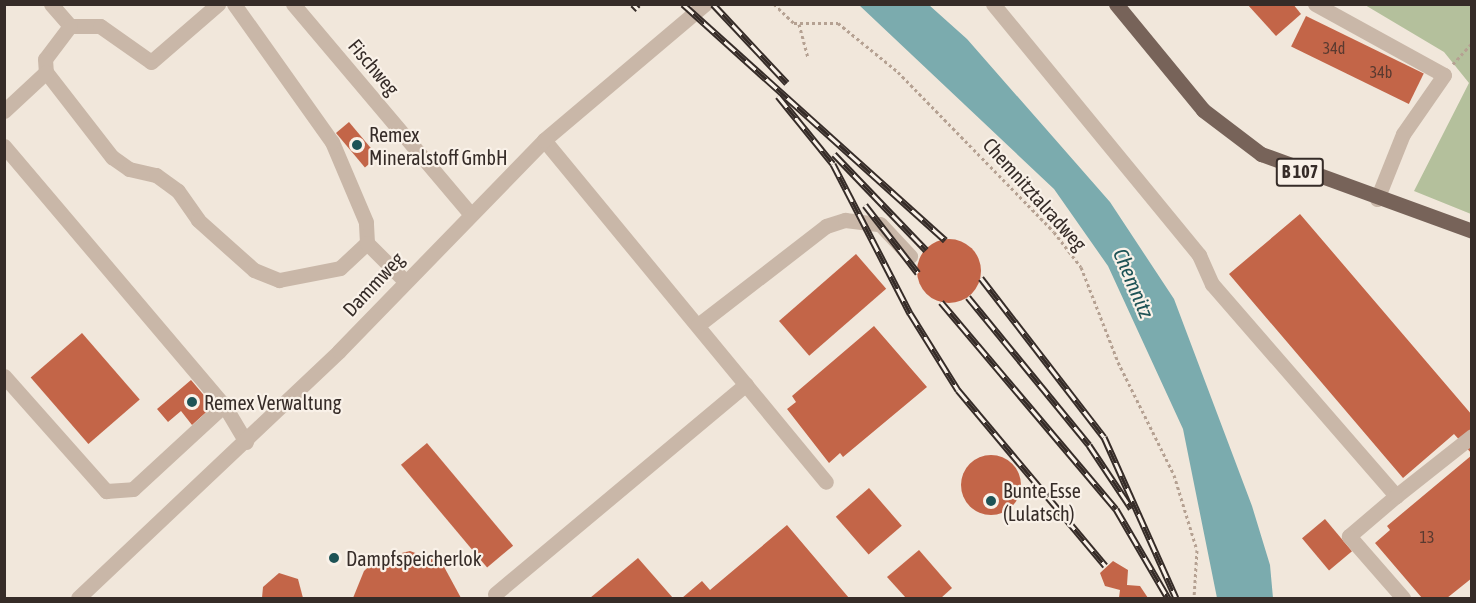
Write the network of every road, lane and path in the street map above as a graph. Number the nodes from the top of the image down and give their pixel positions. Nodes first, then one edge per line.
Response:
1 (51, 4) edge
2 (218, 4) edge
3 (234, 4) edge
4 (293, 4) edge
5 (705, 4) edge
6 (774, 4) edge
7 (993, 4) edge
8 (1116, 4) edge
9 (1315, 4) edge
10 (799, 24) junction
11 (70, 26) junction
12 (1472, 43) edge
13 (808, 58) dead end
14 (46, 72) junction
15 (1444, 75) junction
16 (4, 111) edge
17 (544, 140) junction
18 (4, 146) edge
19 (1377, 199) junction
20 (469, 212) junction
21 (1472, 231) edge
22 (367, 243) junction
23 (910, 256) dead end
24 (405, 281) junction
25 (698, 325) junction
26 (4, 376) edge
27 (746, 384) junction
28 (224, 405) junction
29 (1472, 436) edge
30 (246, 442) junction
31 (826, 482) dead end
32 (1396, 496) junction
33 (495, 594) dead end
34 (78, 598) edge
35 (1194, 598) edge
36 (1403, 598) edge

1 - 11 street
2 - 11 street
3 - 22 street
4 - 20 street, Fischweg
5 - 17 street, Dammweg
6 - 10 path
7 - 32 street
8 - 19 main road, B 107
9 - 15 street
10 - 13 path
10 - 35 path, Chemnitztalradweg
11 - 14 street
12 - 15 path
14 - 16 street
14 - 22 street
15 - 19 street
17 - 20 street, Dammweg
17 - 25 street
18 - 28 street
19 - 21 main road, B 107
20 - 24 street, Dammweg
22 - 24 street
23 - 25 street
24 - 30 street, Dammweg
25 - 27 street
26 - 28 street
27 - 31 street
27 - 33 street
28 - 30 street
29 - 32 street
30 - 34 street, Dammweg
32 - 36 street

